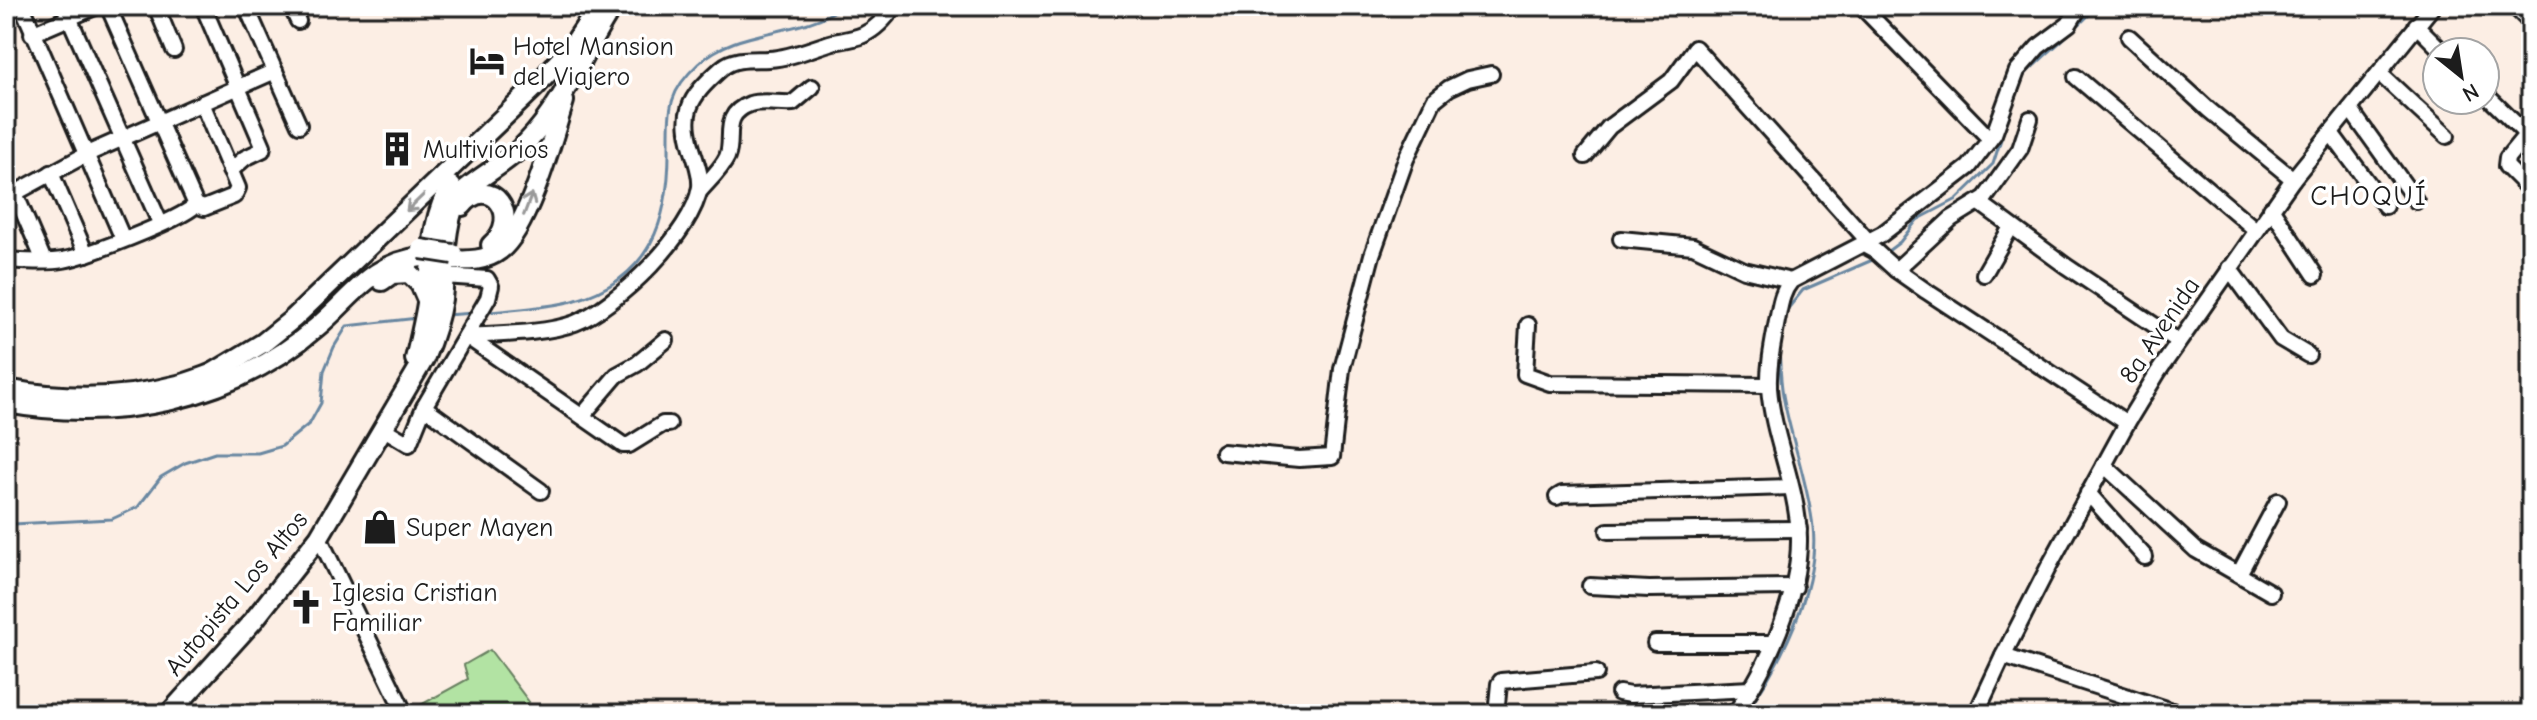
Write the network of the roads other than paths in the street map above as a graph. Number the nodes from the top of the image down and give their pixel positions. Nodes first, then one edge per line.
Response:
1 (22, 6) edge
2 (97, 6) edge
3 (108, 6) edge
4 (156, 6) edge
5 (203, 6) edge
6 (246, 6) edge
7 (291, 6) edge
8 (599, 6) edge
9 (613, 6) edge
10 (894, 6) edge
11 (1861, 6) edge
12 (2080, 6) edge
13 (2433, 6) edge
14 (2514, 6) edge
15 (66, 12) edge
16 (298, 21) dead end
17 (2531, 23) edge
18 (2416, 25) junction
19 (32, 34) junction
20 (2427, 36) edge
21 (2129, 37) dead end
22 (570, 49) junction
23 (174, 50) dead end
24 (275, 71) junction
25 (2379, 73) junction
26 (1491, 74) dead end
27 (2076, 77) dead end
28 (238, 87) junction
29 (568, 87) junction
30 (812, 87) dead end
31 (202, 103) junction
32 (2350, 109) junction
33 (2501, 110) edge
34 (2030, 119) dead end
35 (160, 121) junction
36 (299, 125) dead end
37 (2331, 133) junction
38 (2447, 136) dead end
39 (123, 137) junction
40 (1990, 139) junction
41 (87, 154) junction
42 (1585, 156) dead end
43 (230, 171) junction
44 (51, 173) junction
45 (2293, 179) junction
46 (2531, 191) edge
47 (699, 192) junction
48 (11, 196) edge
49 (2416, 201) dead end
50 (1980, 203) junction
51 (196, 205) junction
52 (2385, 206) dead end
53 (2271, 208) junction
54 (451, 221) junction
55 (160, 223) junction
56 (2011, 227) junction
57 (2256, 230) junction
58 (123, 239) junction
59 (1621, 239) dead end
60 (1869, 246) junction
61 (86, 254) junction
62 (6, 260) edge
63 (44, 261) junction
64 (449, 263) junction
65 (1893, 268) junction
66 (2229, 268) junction
67 (1984, 274) dead end
68 (2315, 275) dead end
69 (1791, 281) junction
70 (432, 302) junction
71 (1528, 325) dead end
72 (466, 336) junction
73 (666, 340) dead end
74 (2178, 341) junction
75 (2308, 355) dead end
76 (221, 378) junction
77 (1769, 385) junction
78 (6, 389) edge
79 (6, 403) edge
80 (424, 407) junction
81 (582, 416) junction
82 (2127, 423) junction
83 (669, 424) dead end
84 (384, 429) junction
85 (1223, 452) dead end
86 (2104, 465) junction
87 (1791, 487) junction
88 (541, 491) dead end
89 (2088, 493) junction
90 (1557, 497) dead end
91 (2278, 501) dead end
92 (1799, 529) junction
93 (1608, 531) dead end
94 (319, 537) junction
95 (2145, 557) dead end
96 (2239, 574) junction
97 (1590, 586) dead end
98 (1795, 587) junction
99 (2271, 593) dead end
100 (1655, 643) dead end
101 (1773, 643) junction
102 (2003, 656) junction
103 (1596, 673) dead end
104 (1751, 689) junction
105 (1619, 693) dead end
106 (169, 714) edge
107 (405, 714) edge
108 (1496, 714) edge
109 (1734, 714) edge
110 (1976, 714) edge
111 (2181, 714) edge

1 - 19 street
2 - 15 street
3 - 35 street
4 - 23 street
5 - 28 street
6 - 24 street
7 - 16 street
8 - 22 main road
9 - 29 main road
10 - 47 street
11 - 40 street
12 - 40 street
13 - 18 street, 8a Avenida
14 - 17 street
15 - 19 street
15 - 39 street
18 - 20 street
18 - 25 street, 8a Avenida
19 - 41 street
21 - 45 street
22 - 70 main road, Autopista Los Altos
22 -> 76 main road
24 - 28 street
24 - 36 street
25 - 32 street, 8a Avenida
25 - 38 street
26 - 85 street
27 - 57 street
28 - 31 street
28 - 43 street
29 - 54 main road, Autopista Los Altos
64 -> 29 main road
30 - 47 street
31 - 35 street
31 - 43 street
32 - 37 street, 8a Avenida
32 - 49 street
33 - 46 street
34 - 50 street
35 - 39 street
35 - 51 street
37 - 45 street, 8a Avenida
37 - 52 street
39 - 41 street
39 - 55 street
40 - 60 street
41 - 44 street
41 - 58 street
42 - 60 street
43 - 51 street
44 - 48 street
44 - 61 street
45 - 53 street, 8a Avenida
47 - 72 street
48 - 63 street
50 - 56 street
50 - 65 street
51 - 55 street
53 - 57 street, 8a Avenida
53 - 68 street
54 - 64 main road, Autopista Los Altos
54 - 64 main road
55 - 58 street
56 - 67 street
56 - 74 street
57 - 66 street, 8a Avenida
58 - 61 street
59 - 69 street
60 - 65 street
60 - 69 street
61 - 63 street
62 - 63 street
64 - 70 main road, Autopista Los Altos
64 - 72 street
64 - 76 main road, bridge
65 - 82 street
66 - 74 street, 8a Avenida
66 - 75 street
69 - 77 street
70 - 76 main road
70 - 84 main road, Autopista Los Altos
71 - 77 street
72 - 80 street
72 - 81 street
73 - 81 street
74 - 82 street, 8a Avenida
76 - 78 main road
76 - 79 main road
77 - 87 street
80 - 84 street
80 - 88 street
81 - 83 street
82 - 86 street, 8a Avenida
84 - 94 main road, Autopista Los Altos
86 - 89 street, 8a Avenida
86 - 96 street
87 - 90 street
87 - 92 street
89 - 95 street
89 - 102 street, 8a Avenida
91 - 96 street
92 - 93 street
92 - 98 street
94 - 106 main road, Autopista Los Altos
94 - 107 street
96 - 99 street
97 - 98 street
98 - 101 street
100 - 101 street
101 - 104 street
102 - 110 street, 8a Avenida
102 - 111 street
103 - 108 street
104 - 105 street
104 - 109 street

